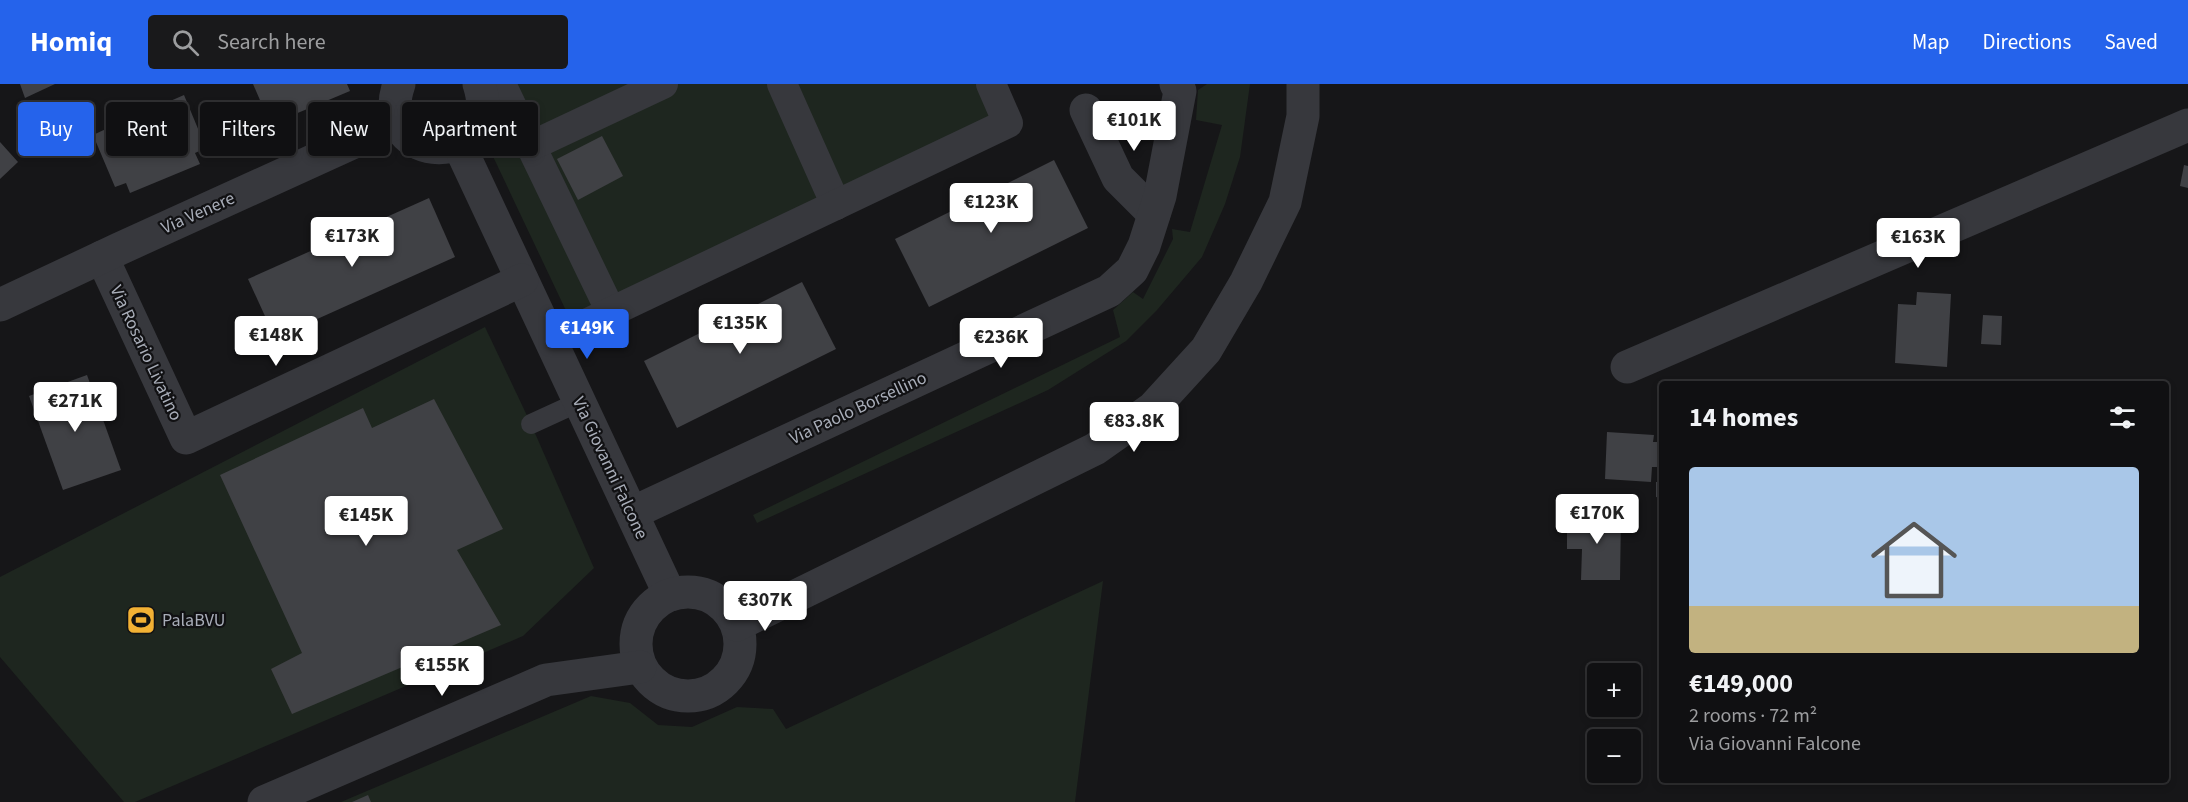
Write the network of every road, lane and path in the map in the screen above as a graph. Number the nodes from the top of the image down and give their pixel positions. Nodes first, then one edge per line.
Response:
1 (399, 84) edge
2 (479, 84) edge
3 (501, 84) edge
4 (663, 84) edge
5 (782, 84) edge
6 (991, 84) edge
7 (1176, 84) edge
8 (1303, 84) edge
9 (483, 102) edge
10 (510, 102) edge
11 (1086, 110) dead end
12 (398, 122) junction
13 (2188, 124) edge
14 (402, 129) edge
15 (538, 143) edge
16 (464, 156) edge
17 (536, 156) edge
18 (836, 206) junction
19 (1154, 214) junction
20 (102, 257) junction
21 (522, 280) junction
22 (0, 305) edge
23 (611, 312) junction
24 (550, 341) junction
25 (1628, 366) dead end
26 (579, 402) junction
27 (531, 424) dead end
28 (632, 513) junction
29 (670, 596) junction
30 (738, 625) junction
31 (640, 667) junction
32 (264, 802) edge

1 - 12 street
2 - 9 street
3 - 10 street
4 - 15 street
5 - 18 street
6 - 18 street
7 - 19 street, Via Paolo Borsellino
8 - 30 street
11 - 19 street
12 - 14 street
12 - 20 street, Via Venere
13 - 25 street
16 - 21 street, Via Giovanni Falcone
17 - 23 street
18 - 23 street
19 - 28 street, Via Paolo Borsellino
20 - 21 street, Via Rosario Livatino
20 - 22 street, Via Venere
21 - 24 street, Via Giovanni Falcone
23 - 24 street
24 - 26 street, Via Giovanni Falcone
26 - 27 lane
26 - 28 street, Via Giovanni Falcone
28 - 29 street, Via Giovanni Falcone
29 - 30 street
29 - 31 street
30 - 31 street
31 - 32 street

